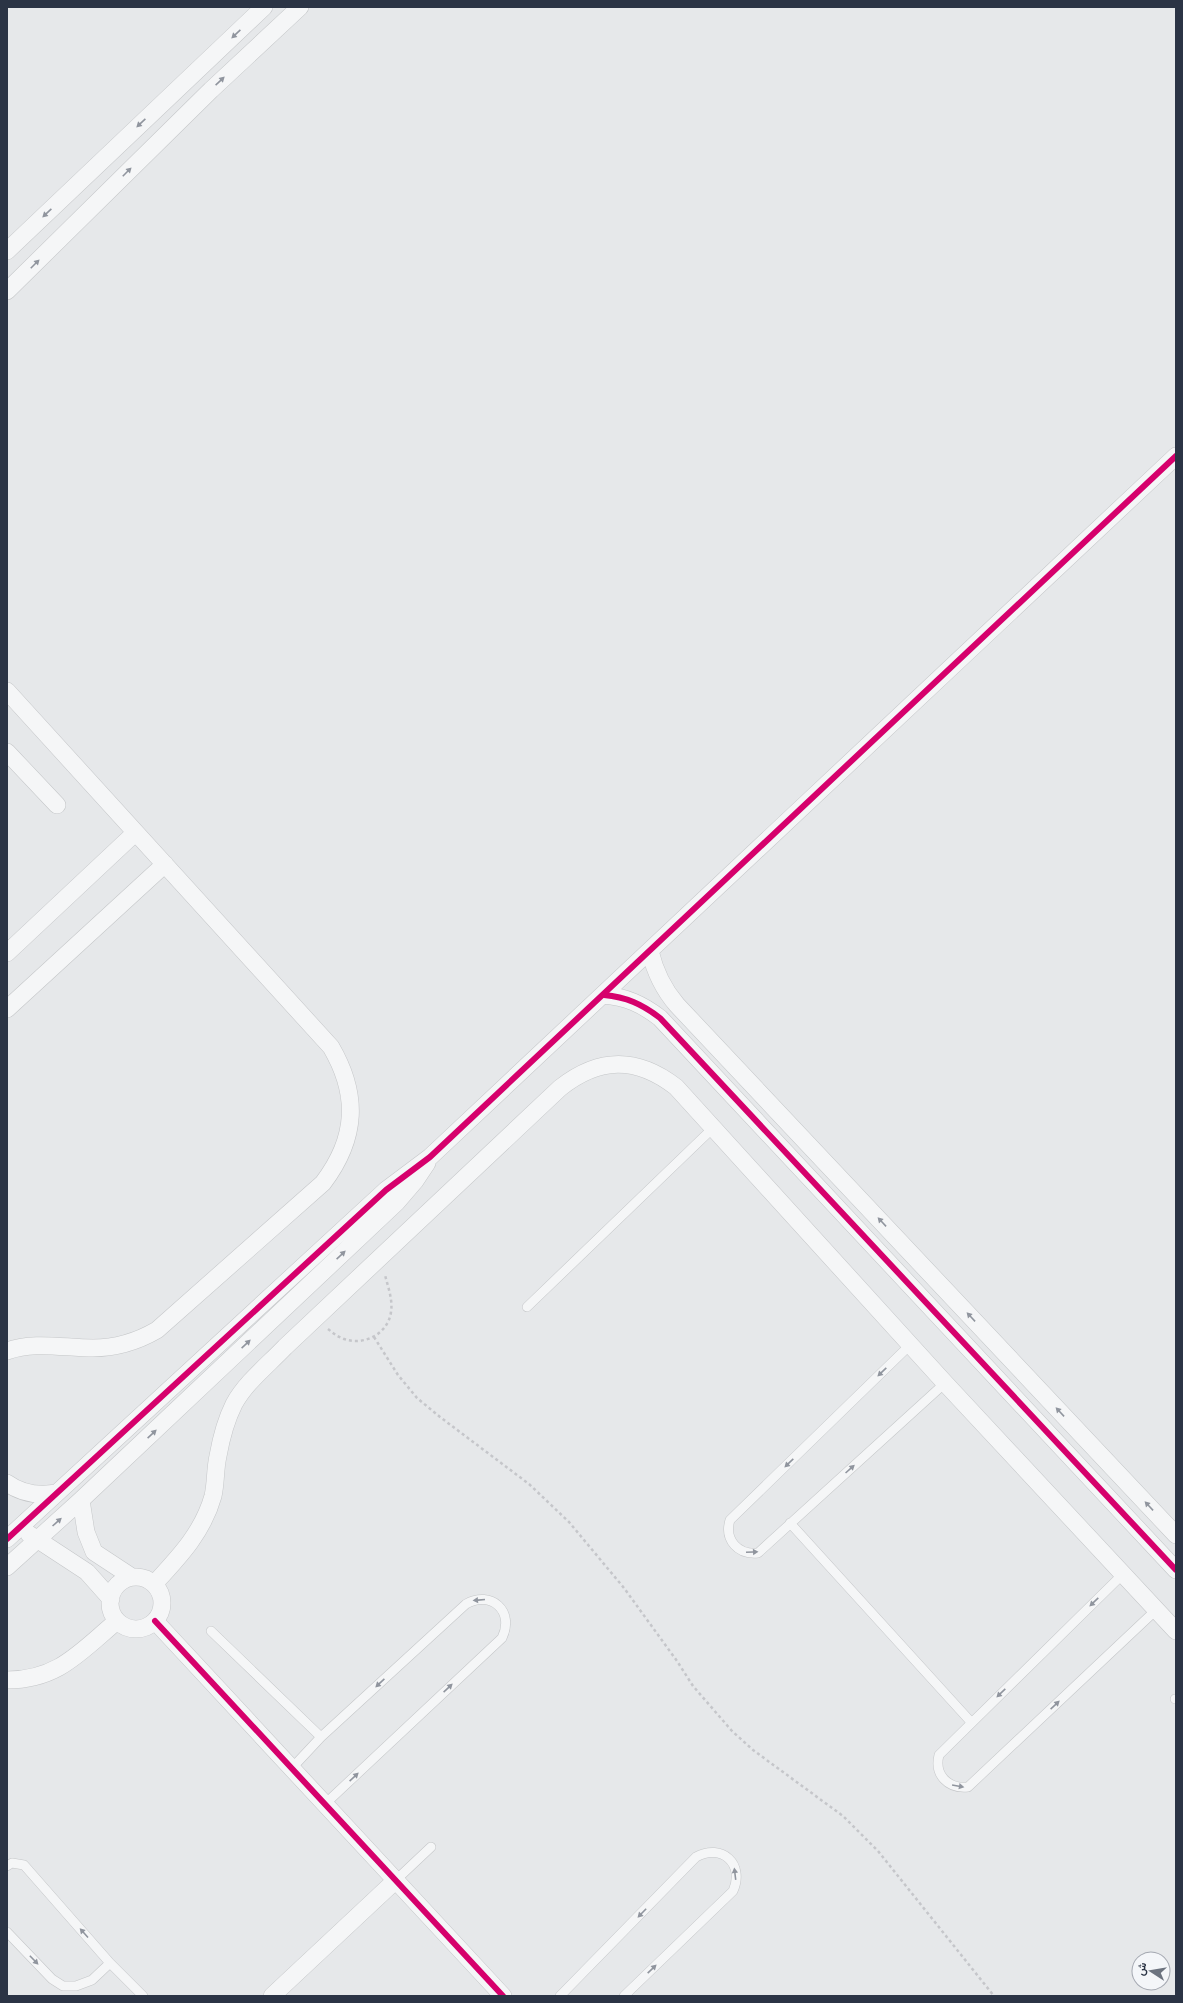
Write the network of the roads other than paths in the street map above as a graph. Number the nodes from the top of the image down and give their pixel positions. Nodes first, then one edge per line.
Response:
1 (264, 7) edge
2 (300, 7) edge
3 (7, 251) edge
4 (7, 291) edge
5 (1176, 456) edge
6 (7, 691) edge
7 (7, 752) edge
8 (57, 805) dead end
9 (135, 833) junction
10 (165, 864) junction
11 (650, 951) junction
12 (7, 953) edge
13 (604, 995) junction
14 (7, 1009) edge
15 (713, 1128) junction
16 (430, 1157) junction
17 (527, 1307) dead end
18 (910, 1345) junction
19 (7, 1351) edge
20 (945, 1383) junction
21 (7, 1483) edge
22 (57, 1493) junction
23 (81, 1500) junction
24 (790, 1523) junction
25 (21, 1527) junction
26 (1176, 1535) edge
27 (7, 1539) edge
28 (36, 1540) junction
29 (7, 1567) edge
30 (1176, 1570) edge
31 (1122, 1575) junction
32 (132, 1577) junction
33 (154, 1584) junction
34 (111, 1599) junction
35 (1156, 1610) junction
36 (117, 1621) junction
37 (155, 1621) junction
38 (211, 1631) dead end
39 (1176, 1631) edge
40 (7, 1680) edge
41 (971, 1722) junction
42 (321, 1737) junction
43 (292, 1768) junction
44 (325, 1804) junction
45 (431, 1847) dead end
46 (7, 1866) edge
47 (396, 1880) junction
48 (7, 1932) edge
49 (110, 1962) junction
50 (143, 1996) edge
51 (272, 1996) edge
52 (503, 1996) edge
53 (560, 1996) edge
54 (624, 1996) edge

1 -> 3 street
4 -> 2 street
5 - 11 street
6 - 9 street
7 - 8 street
9 - 10 street
9 - 12 street
10 - 14 street
10 - 19 street
11 - 13 street
26 -> 11 street
13 - 16 street
13 - 30 street
15 - 17 lane
15 - 18 street
15 - 33 street
16 - 22 street
23 -> 16 street
18 - 20 street
18 -> 24 lane
24 -> 20 lane
20 - 31 street
21 - 22 street
22 - 25 street
28 -> 23 street
23 - 32 street
24 - 41 lane
25 - 27 street
25 - 28 street
28 - 29 street
28 - 34 street
31 - 35 street
31 -> 41 lane
32 - 33 street
32 - 34 street
33 - 37 street
34 - 36 street
35 - 39 street
41 -> 35 lane
36 - 37 street
36 - 40 street
37 - 43 street
38 - 42 lane
42 - 43 lane
44 -> 42 lane
43 - 44 street
44 - 47 street
45 - 47 lane
49 -> 46 lane
47 - 51 street
47 - 52 street
48 -> 49 lane
49 - 50 lane
54 -> 53 lane

